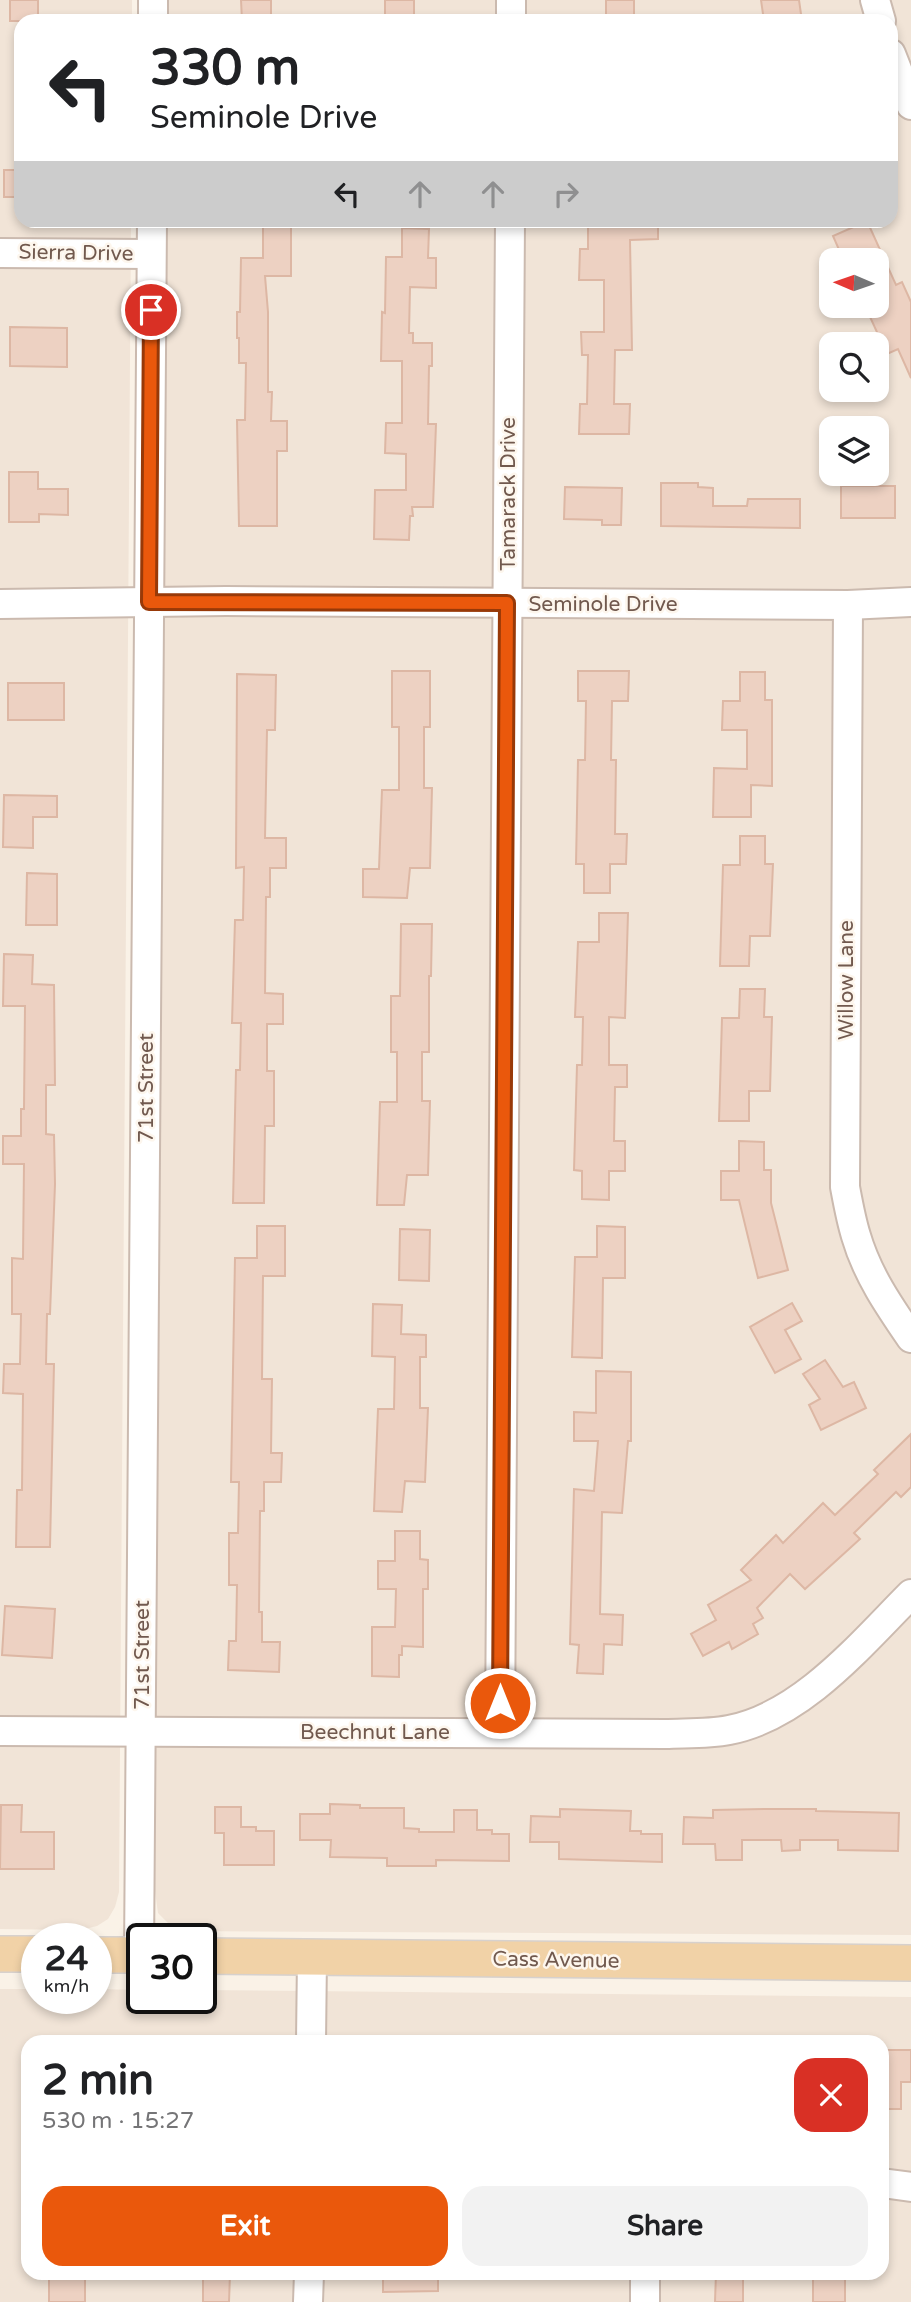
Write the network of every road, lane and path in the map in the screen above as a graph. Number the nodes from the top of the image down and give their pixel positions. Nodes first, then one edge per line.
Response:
1 (898, 72) edge
2 (911, 105) edge
3 (152, 228) edge
4 (510, 228) edge
5 (0, 253) edge
6 (151, 254) junction
7 (149, 602) junction
8 (911, 602) edge
9 (507, 603) junction
10 (0, 604) edge
11 (848, 605) junction
12 (911, 1338) edge
13 (911, 1594) edge
14 (0, 1731) edge
15 (141, 1732) junction
16 (500, 1733) junction
17 (140, 1923) edge
18 (0, 1954) edge
19 (21, 1954) edge
20 (217, 1956) edge
21 (312, 1957) junction
22 (911, 1964) edge
23 (311, 2035) edge
24 (889, 2184) edge
25 (911, 2188) edge
26 (309, 2280) edge
27 (645, 2280) edge
28 (308, 2302) edge
29 (645, 2302) edge

1 - 2 street
3 - 6 street, 71st Street
4 - 9 street, Tamarack Drive
5 - 6 street, Sierra Drive
6 - 7 street, 71st Street
7 - 9 street, Seminole Drive
7 - 10 street, Seminole Drive
7 - 15 street, 71st Street
8 - 11 street, Seminole Drive
9 - 11 street, Seminole Drive
9 - 16 street, Tamarack Drive
11 - 12 street, Willow Lane
13 - 16 street, Beechnut Lane
14 - 15 street, Beechnut Lane
15 - 16 street, Beechnut Lane
15 - 17 street, 71st Street
18 - 19 main road
20 - 21 main road, Cass Avenue
21 - 22 main road, Cass Avenue
21 - 23 street
24 - 25 street
26 - 28 street
27 - 29 street

